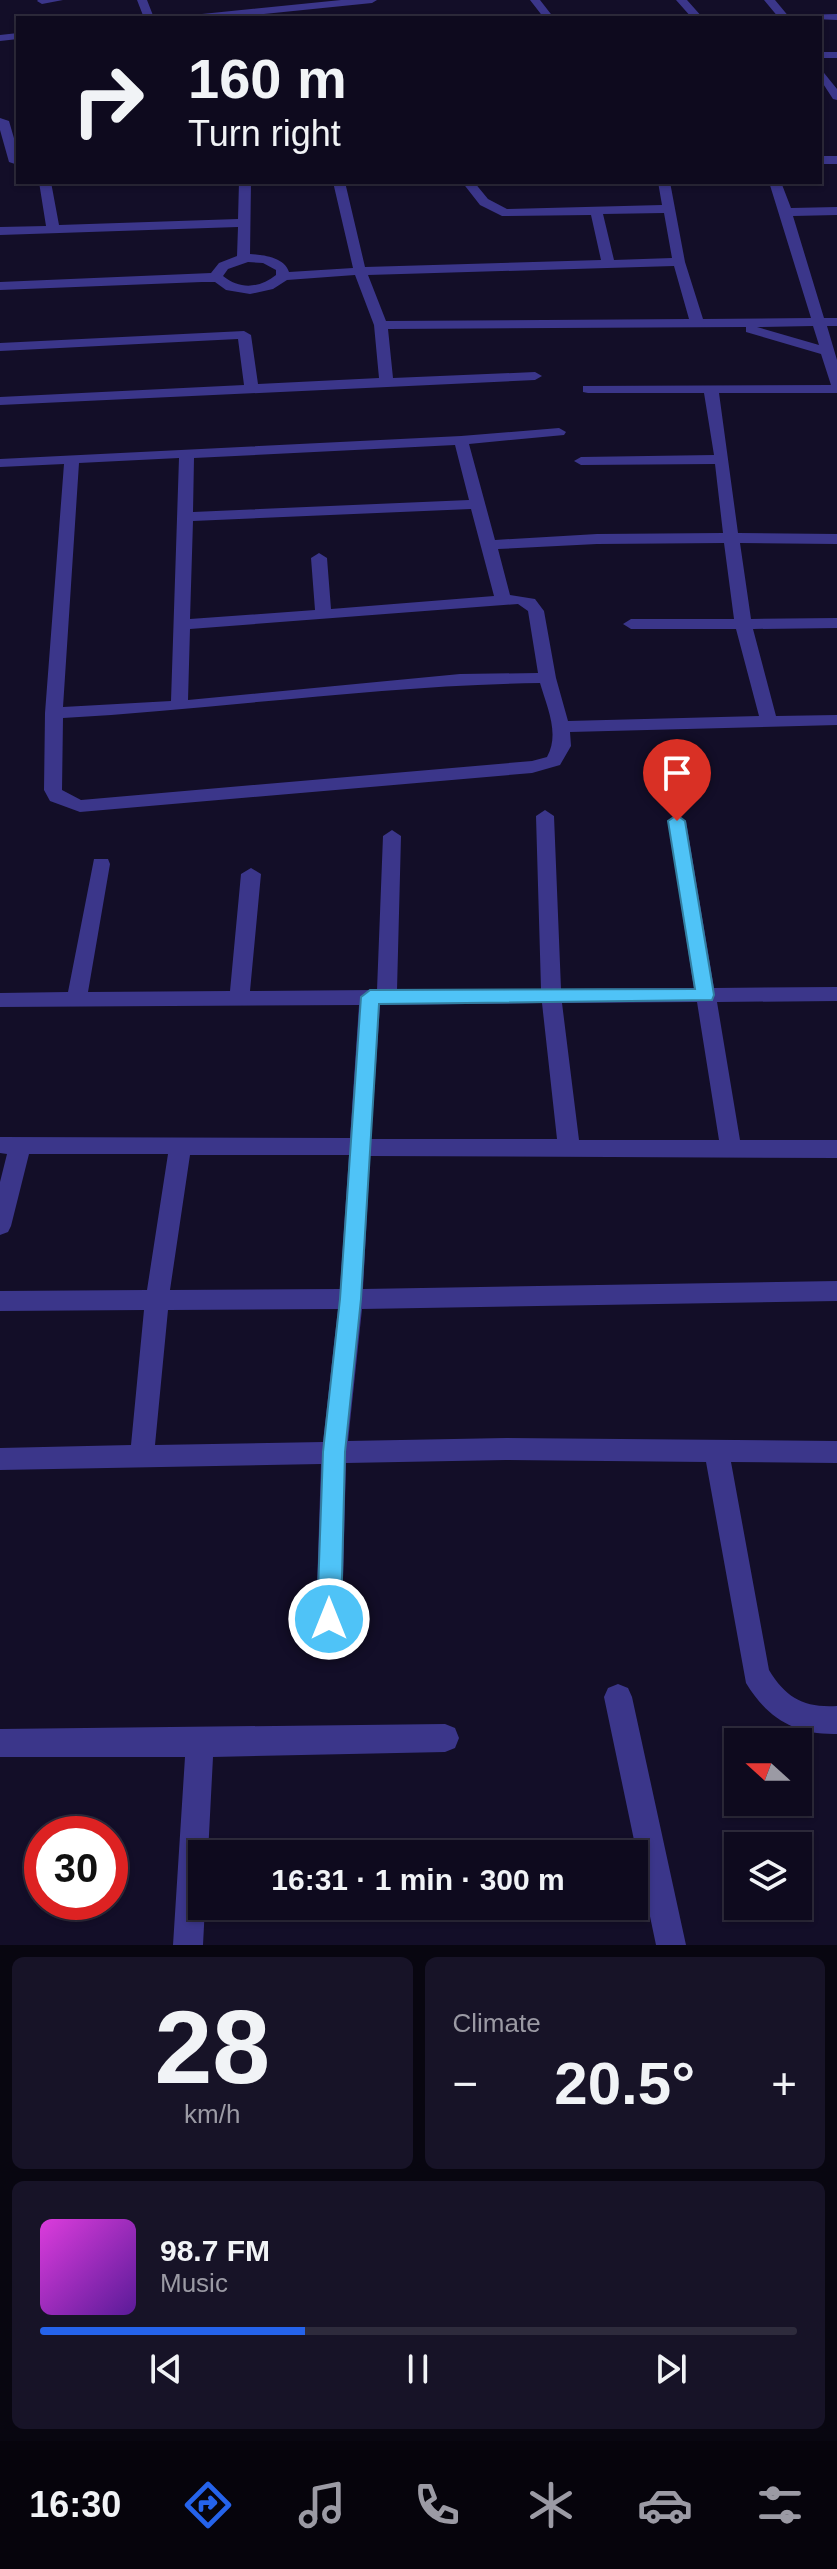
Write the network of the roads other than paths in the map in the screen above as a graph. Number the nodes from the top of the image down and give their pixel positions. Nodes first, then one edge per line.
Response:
1 (58, 0) edge
2 (237, 0) edge
3 (372, 0) edge
4 (535, 0) edge
5 (681, 0) edge
6 (769, 0) edge
7 (42, 1) edge
8 (335, 2) edge
9 (245, 15) edge
10 (547, 16) edge
11 (696, 16) edge
12 (783, 16) edge
13 (822, 74) edge
14 (837, 99) edge
15 (822, 102) edge
16 (2, 118) edge
17 (16, 159) edge
18 (45, 184) edge
19 (245, 184) edge
20 (339, 184) edge
21 (469, 184) edge
22 (664, 184) edge
23 (776, 184) edge
24 (669, 209) junction
25 (596, 211) junction
26 (837, 211) edge
27 (786, 212) junction
28 (245, 223) junction
29 (53, 229) junction
30 (0, 231) edge
31 (243, 259) junction
32 (679, 262) junction
33 (608, 264) junction
34 (360, 271) junction
35 (283, 276) junction
36 (217, 277) junction
37 (0, 286) edge
38 (187, 287) dead end
39 (697, 322) junction
40 (818, 322) junction
41 (837, 322) edge
42 (728, 323) junction
43 (381, 325) junction
44 (0, 347) edge
45 (826, 351) junction
46 (535, 376) dead end
47 (386, 382) junction
48 (837, 383) edge
49 (252, 389) junction
50 (588, 389) dead end
51 (837, 389) edge
52 (711, 390) junction
53 (0, 401) edge
54 (559, 432) dead end
55 (461, 440) junction
56 (187, 454) junction
57 (722, 459) junction
58 (72, 460) junction
59 (581, 461) dead end
60 (0, 463) edge
61 (480, 504) junction
62 (185, 517) junction
63 (731, 538) junction
64 (837, 539) edge
65 (490, 545) junction
66 (319, 558) dead end
67 (503, 600) junction
68 (323, 612) junction
69 (837, 623) edge
70 (631, 624) dead end
71 (743, 624) junction
72 (182, 625) junction
73 (547, 678) junction
74 (179, 706) junction
75 (54, 713) junction
76 (837, 720) edge
77 (769, 722) junction
78 (561, 727) junction
79 (545, 816) dead end
80 (677, 821) dead end
81 (392, 836) dead end
82 (101, 864) dead end
83 (251, 874) dead end
84 (837, 994) edge
85 (705, 995) junction
86 (551, 996) junction
87 (378, 997) junction
88 (77, 999) junction
89 (239, 999) junction
90 (0, 1000) edge
91 (10, 1145) edge
92 (180, 1146) junction
93 (360, 1147) junction
94 (569, 1148) junction
95 (731, 1149) junction
96 (837, 1149) edge
97 (0, 1226) edge
98 (837, 1291) edge
99 (351, 1299) junction
100 (157, 1300) junction
101 (0, 1301) edge
102 (717, 1451) junction
103 (334, 1452) junction
104 (837, 1452) edge
105 (142, 1456) junction
106 (0, 1459) edge
107 (329, 1619) dead end
108 (618, 1697) dead end
109 (837, 1720) edge
110 (445, 1738) dead end
111 (0, 1743) edge
112 (200, 1743) junction
113 (188, 1945) edge
114 (671, 1945) edge

1 - 7 street
2 - 9 street
3 - 8 street
4 - 10 street
5 - 11 street
6 - 12 street
8 - 9 street
13 - 14 street
14 - 15 street
16 - 17 street
18 - 29 street
19 - 28 street
20 - 34 street
21 - 25 street
22 - 24 street
23 - 27 street
24 - 25 street
24 - 32 street
25 - 33 street
26 - 27 street
27 - 40 street
28 - 29 street
28 - 31 street
29 - 30 street
31 - 35 street
31 - 36 street
32 - 33 street
32 - 39 street
33 - 34 street
34 - 35 street
34 - 43 street
35 - 36 street
36 - 37 street
36 - 38 street
39 - 42 street
39 - 43 street
40 - 41 street
40 - 42 street
40 - 45 street
42 - 45 street
43 - 47 street
44 - 49 street
45 - 48 street
46 - 47 street
47 - 49 street
49 - 53 street
50 - 52 street
51 - 52 street
52 - 57 street
54 - 55 street
55 - 56 street
55 - 61 street
56 - 58 street
56 - 62 street
57 - 59 street
57 - 63 street
58 - 60 street
58 - 75 street
61 - 62 street
61 - 65 street
62 - 72 street
63 - 64 street
63 - 65 street
63 - 71 street
65 - 67 street
66 - 68 street
67 - 68 street
67 - 73 street
68 - 72 street
69 - 71 street
70 - 71 street
71 - 77 street
72 - 74 street
73 - 74 street
73 - 78 street
74 - 75 street
75 - 78 street
76 - 77 street
77 - 78 street
79 - 86 street
80 - 85 street
81 - 87 street
82 - 88 street
83 - 89 street
84 - 85 street
85 - 86 street
85 - 95 street
86 - 87 street
86 - 94 street
87 - 89 street
87 - 93 street
88 - 89 street
88 - 90 street
91 - 92 street
91 - 97 street
92 - 93 street
92 - 100 street
93 - 94 street
93 - 99 street
94 - 95 street
95 - 96 street
98 - 99 street
99 - 100 street
99 - 103 street
100 - 101 street
100 - 105 street
102 - 103 street
102 - 104 street
102 - 109 street
103 - 105 street
103 - 107 street
105 - 106 street
108 - 114 street
110 - 112 street
111 - 112 street
112 - 113 street

